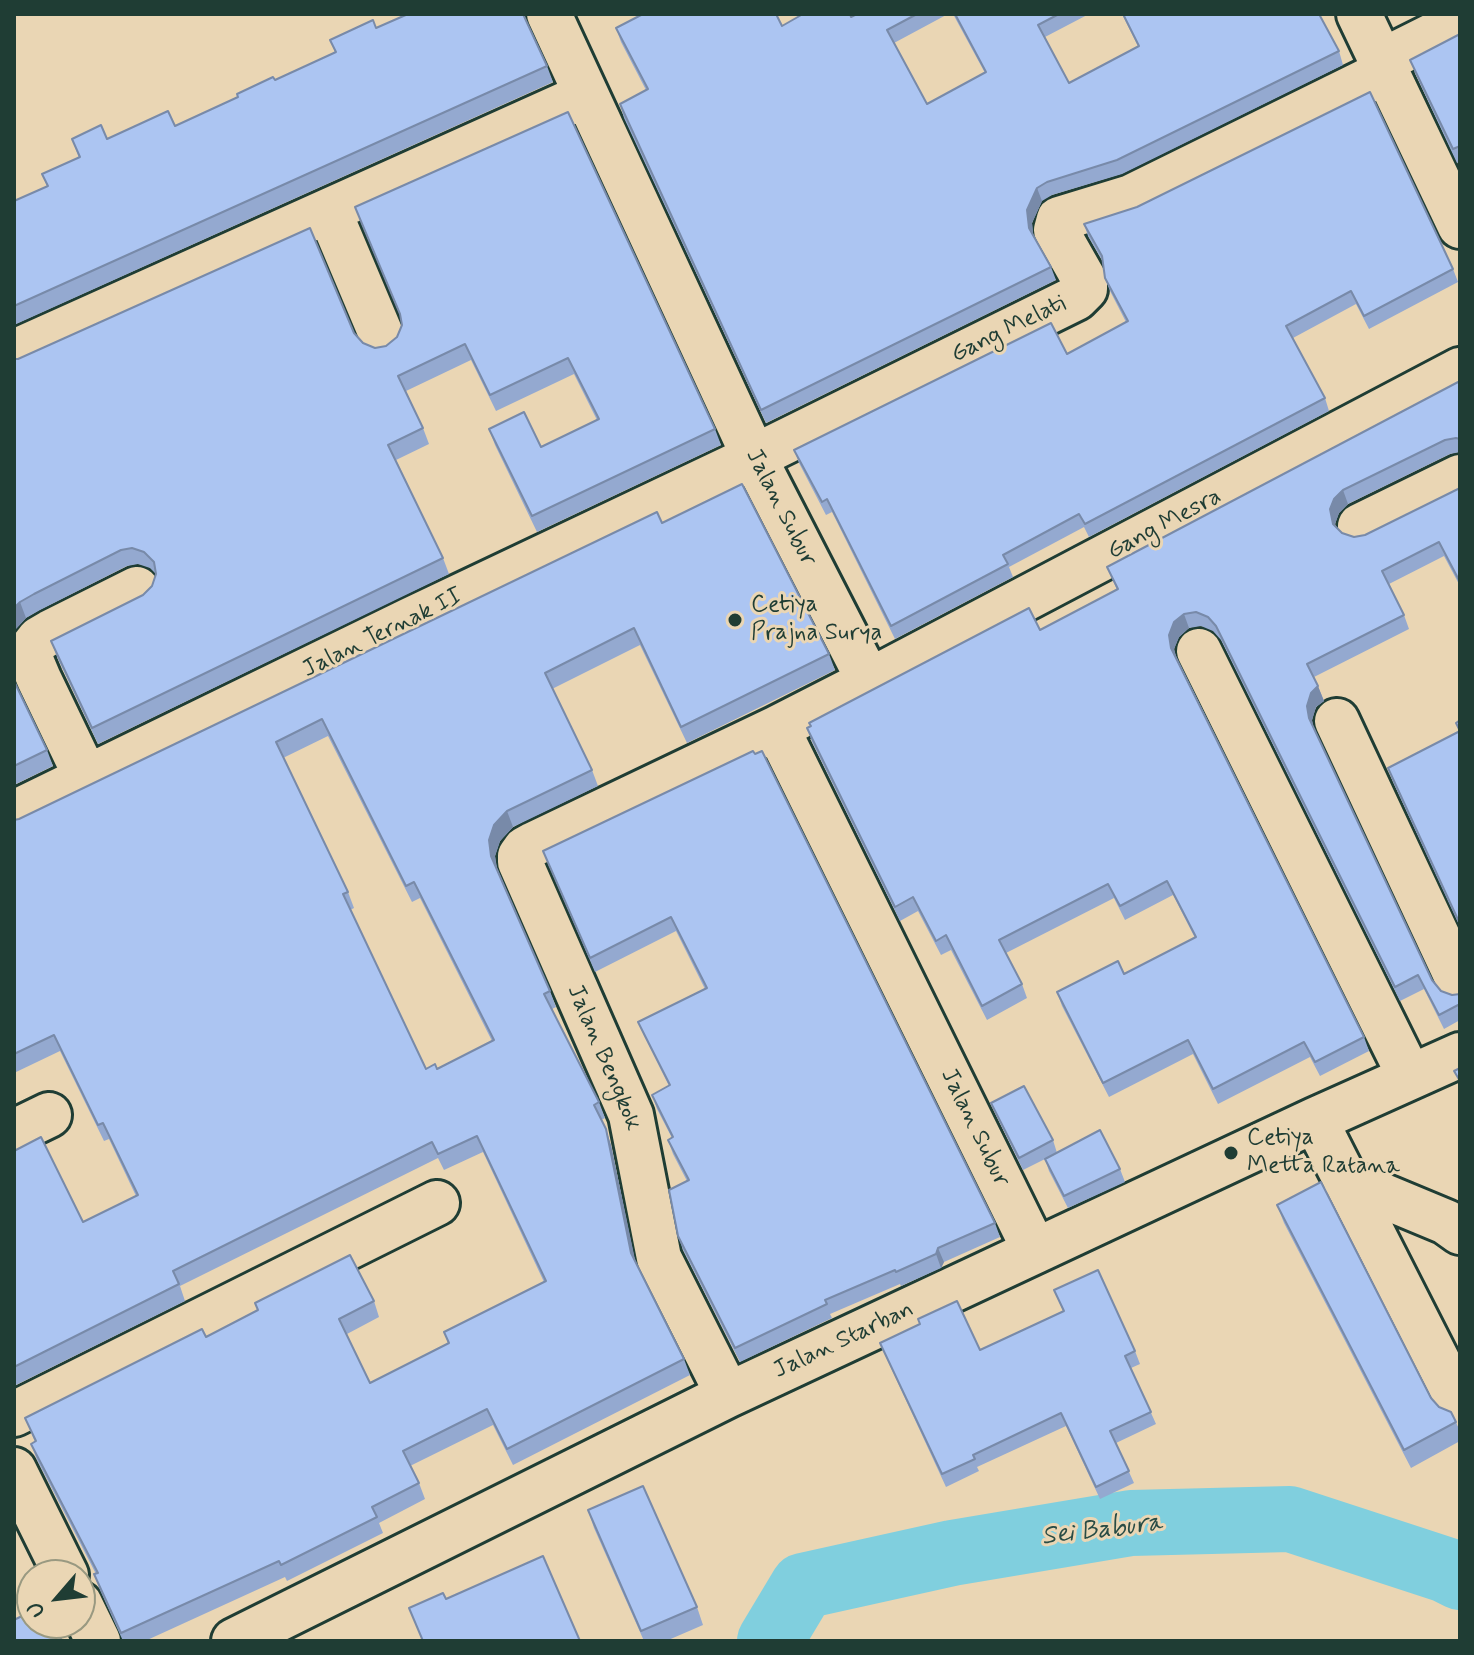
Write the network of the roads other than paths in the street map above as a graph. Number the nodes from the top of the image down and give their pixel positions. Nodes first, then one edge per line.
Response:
1 (549, 14) edge
2 (1359, 14) edge
3 (1460, 22) edge
4 (1385, 66) junction
5 (586, 95) junction
6 (1448, 169) edge
7 (329, 211) junction
8 (1460, 226) edge
9 (383, 339) dead end
10 (14, 352) edge
11 (1460, 370) edge
12 (754, 457) junction
13 (1460, 477) edge
14 (1360, 526) dead end
15 (137, 589) dead end
16 (1199, 651) dead end
17 (869, 681) junction
18 (1337, 721) dead end
19 (777, 728) junction
20 (87, 779) junction
21 (14, 813) edge
22 (1460, 984) edge
23 (1460, 1055) edge
24 (1410, 1077) junction
25 (1315, 1120) junction
26 (1345, 1180) junction
27 (437, 1203) dead end
28 (1460, 1232) edge
29 (1035, 1251) junction
30 (728, 1395) junction
31 (1460, 1405) edge
32 (14, 1414) edge
33 (14, 1470) edge
34 (58, 1559) edge
35 (234, 1641) edge

1 - 5 street, Jalan Subur
2 - 4 street
3 - 4 street
4 - 6 street
4 - 12 street, Gang Melati
5 - 7 street
5 - 12 street, Jalan Subur
6 - 8 street
7 - 9 street
7 - 10 street
11 - 17 street, Gang Mesra
12 - 17 street, Jalan Subur
12 - 20 street, Jalan Ternak II
13 - 14 street
15 - 20 street
16 - 24 street
17 - 19 street
18 - 22 street
19 - 29 street, Jalan Subur
19 - 30 street, Jalan Bengkok
20 - 21 street, Jalan Ternak II
23 - 24 street, Jalan Starban
24 - 25 street, Jalan Starban
25 - 26 street
25 - 29 street, Jalan Starban
26 - 28 street
26 - 31 street
27 - 32 street
29 - 30 street, Jalan Starban
30 - 35 street, Jalan Starban
33 - 34 street

